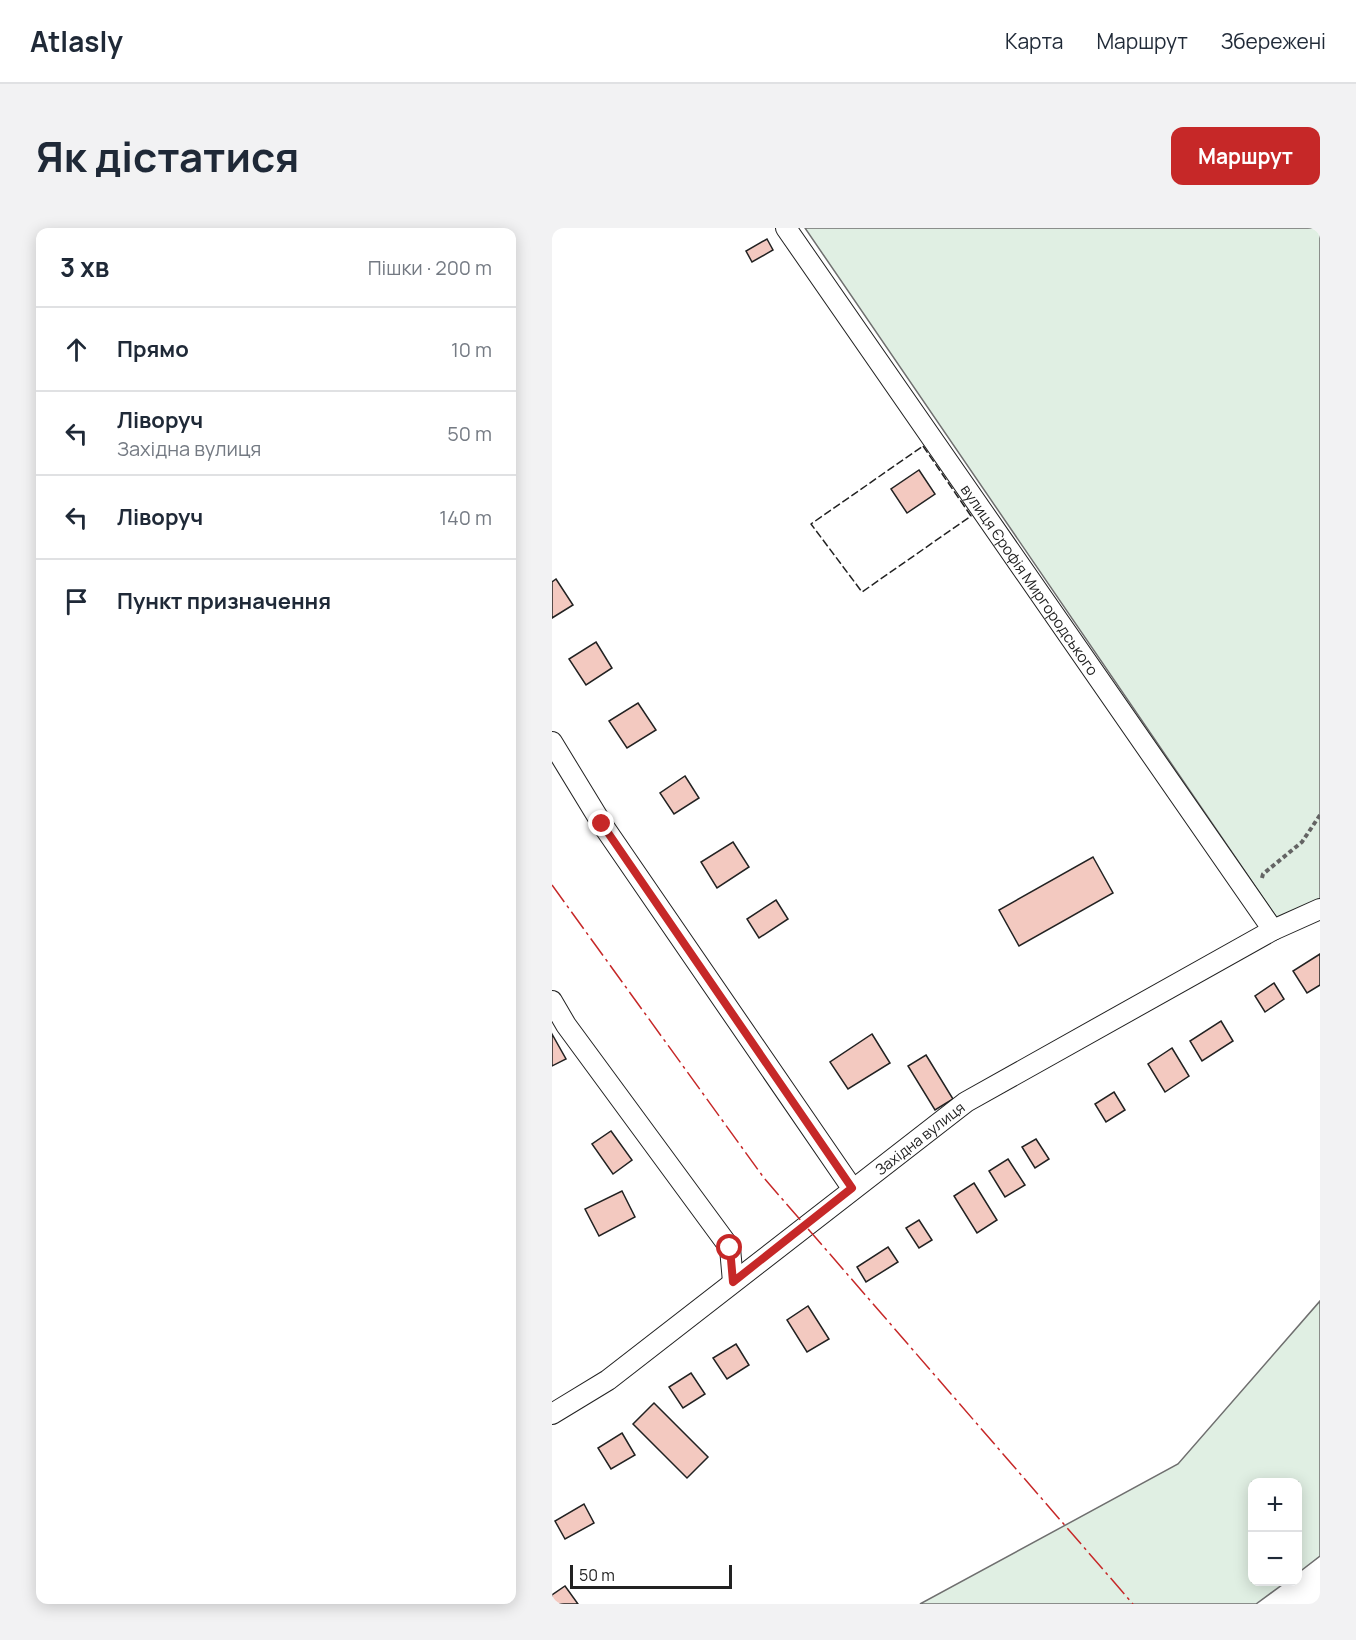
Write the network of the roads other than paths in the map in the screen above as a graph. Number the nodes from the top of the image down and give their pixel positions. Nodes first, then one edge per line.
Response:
1 (786, 228) edge
2 (552, 742) edge
3 (1320, 909) edge
4 (1274, 930) junction
5 (552, 1001) edge
6 (852, 1188) junction
7 (733, 1282) junction
8 (552, 1414) edge

1 - 4 street, вулиця Єрофія Миргородського
2 - 6 street
3 - 4 street, Західна вулиця
4 - 6 street, Західна вулиця
5 - 7 street
6 - 7 street, Західна вулиця
7 - 8 street, Західна вулиця

